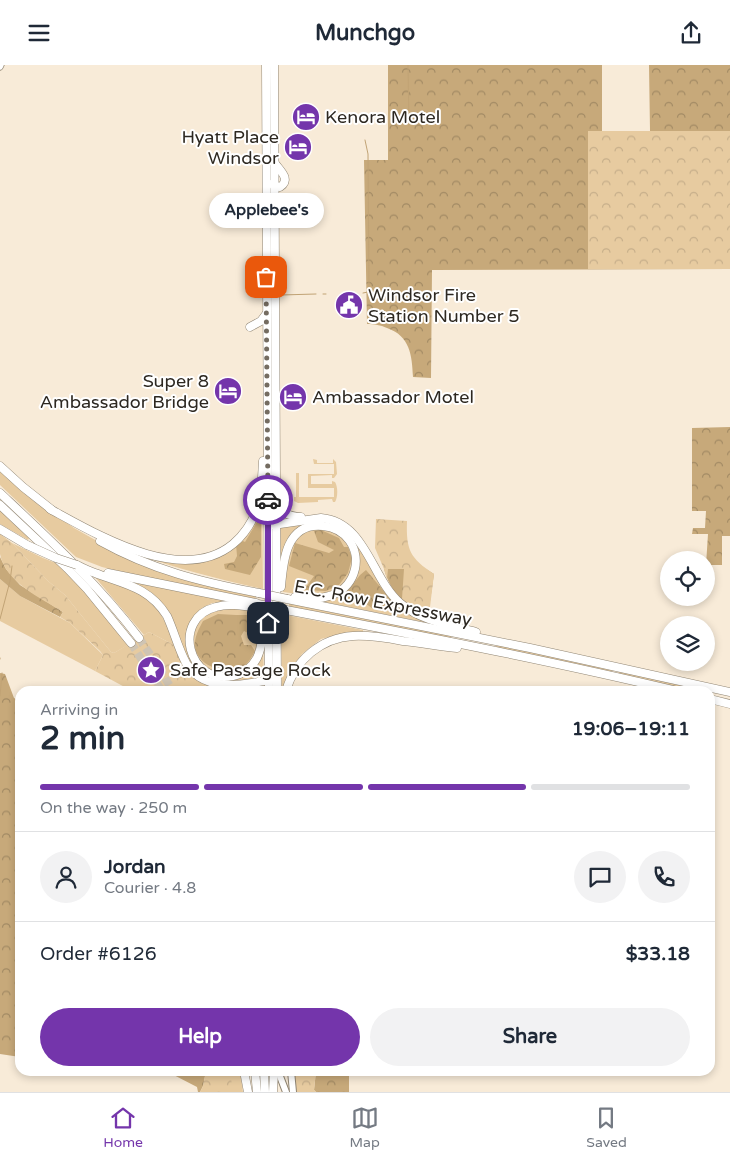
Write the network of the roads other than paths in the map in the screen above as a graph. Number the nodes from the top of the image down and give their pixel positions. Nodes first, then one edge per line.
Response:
1 (266, 65) edge
2 (274, 65) edge
3 (266, 171) junction
4 (274, 186) junction
5 (267, 313) junction
6 (250, 327) dead end
7 (267, 434) junction
8 (0, 466) edge
9 (276, 468) junction
10 (0, 493) edge
11 (0, 505) edge
12 (50, 509) junction
13 (313, 518) junction
14 (272, 525) junction
15 (0, 529) edge
16 (99, 573) junction
17 (268, 585) junction
18 (287, 598) junction
19 (258, 606) junction
20 (276, 611) junction
21 (139, 638) tunnel mouth
22 (131, 643) tunnel mouth
23 (530, 648) junction
24 (515, 655) junction
25 (273, 679) junction
26 (244, 685) junction
27 (262, 686) edge
28 (270, 686) edge
29 (275, 686) edge
30 (288, 686) edge
31 (656, 686) edge
32 (703, 686) edge
33 (715, 689) edge
34 (730, 692) edge
35 (715, 700) edge
36 (730, 704) edge
37 (245, 1076) edge
38 (255, 1076) edge
39 (264, 1076) edge
40 (274, 1076) edge
41 (280, 1076) edge
42 (291, 1076) edge
43 (248, 1092) edge
44 (257, 1092) edge
45 (265, 1092) edge
46 (273, 1092) edge
47 (286, 1092) edge
48 (293, 1092) edge

1 - 3 highway
2 - 4 highway
3 - 4 highway
3 - 5 highway
4 - 9 highway
5 - 6 highway
5 - 7 highway
7 - 12 highway
7 - 14 highway
8 - 12 highway, E.C. Row Expressway
9 - 13 highway
9 - 14 highway
10 - 21 highway
11 - 22 highway
12 - 18 highway, E.C. Row Expressway, bridge
13 - 14 highway
13 - 23 highway
14 - 17 highway
14 - 20 highway
15 - 16 highway, bridge
16 - 19 highway
16 - 26 highway
17 - 19 highway
17 - 25 highway
18 - 20 highway
18 - 23 highway, E.C. Row Expressway
19 - 20 highway, E.C. Row Expressway, bridge
20 - 24 highway, E.C. Row Expressway, bridge
20 - 25 highway
23 - 32 highway, E.C. Row Expressway
24 - 30 highway
24 - 31 highway, E.C. Row Expressway
25 - 26 highway
25 - 28 highway
25 - 29 highway
26 - 27 highway
33 - 34 highway, E.C. Row Expressway
35 - 36 highway
37 - 43 highway
38 - 44 highway
39 - 45 highway
40 - 46 highway
41 - 47 main road
42 - 48 main road

